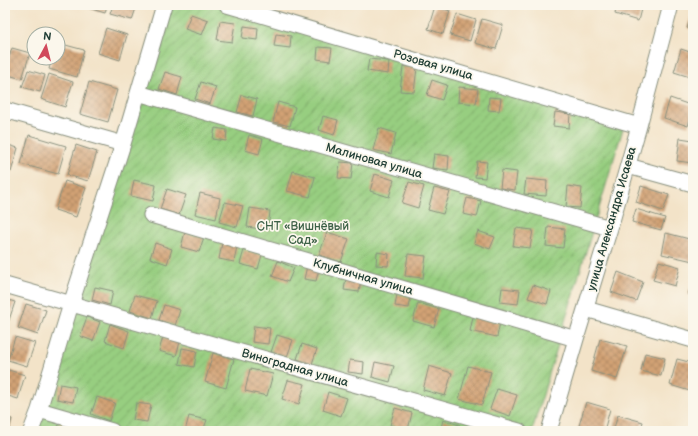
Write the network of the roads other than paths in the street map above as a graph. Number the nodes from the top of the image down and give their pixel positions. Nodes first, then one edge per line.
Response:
1 (164, 5) edge
2 (227, 5) edge
3 (671, 5) edge
4 (138, 93) junction
5 (5, 110) edge
6 (639, 126) junction
7 (123, 144) junction
8 (628, 166) junction
9 (693, 184) edge
10 (151, 215) dead end
11 (610, 228) junction
12 (5, 285) edge
13 (71, 304) junction
14 (586, 309) junction
15 (576, 339) junction
16 (693, 340) edge
17 (39, 410) junction
18 (31, 431) edge
19 (112, 431) edge
20 (519, 431) edge
21 (549, 431) edge

1 - 4 street
2 - 6 street, Розовая улица
3 - 6 street, улица Александра Исаева
4 - 7 street
4 - 11 street, Малиновая улица
5 - 7 street
6 - 8 street, улица Александра Исаева
7 - 13 street
8 - 9 street
8 - 11 street, улица Александра Исаева
10 - 15 street, Клубничная улица
11 - 14 street, улица Александра Исаева
12 - 13 street, Виноградная улица
13 - 17 street
13 - 20 street, Виноградная улица
14 - 15 street, улица Александра Исаева
14 - 16 street
15 - 21 street, улица Александра Исаева
17 - 18 street
17 - 19 street

